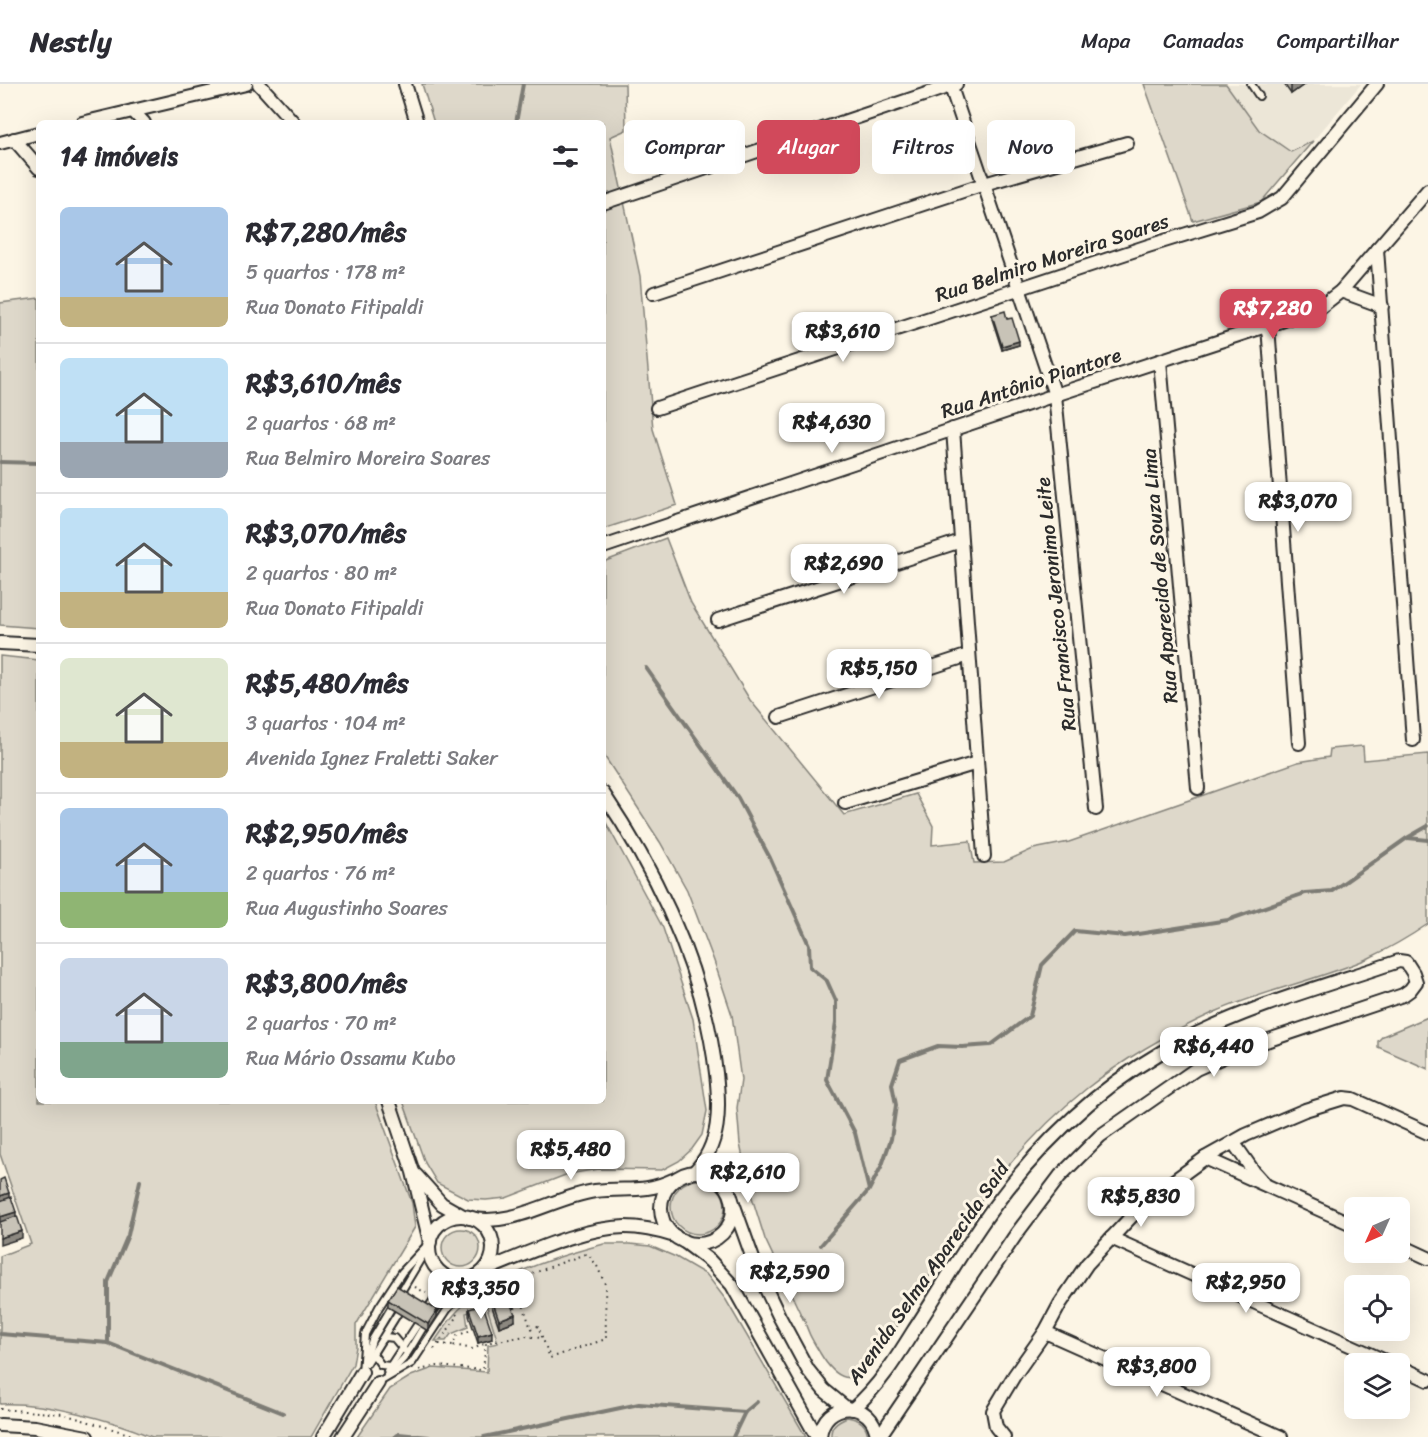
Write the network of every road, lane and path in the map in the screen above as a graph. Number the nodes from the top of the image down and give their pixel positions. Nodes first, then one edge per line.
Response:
1 (246, 84) edge
2 (259, 84) edge
3 (405, 84) edge
4 (1251, 84) edge
5 (1377, 84) edge
6 (952, 85) edge
7 (1259, 96) dead end
8 (133, 111) junction
9 (95, 120) edge
10 (141, 120) edge
11 (291, 120) edge
12 (416, 120) edge
13 (36, 134) edge
14 (14, 139) junction
15 (0, 143) edge
16 (1127, 143) dead end
17 (36, 165) edge
18 (984, 184) junction
19 (1428, 190) edge
20 (606, 202) edge
21 (1377, 249) junction
22 (1020, 290) junction
23 (1341, 291) junction
24 (654, 293) dead end
25 (1382, 306) junction
26 (1268, 326) junction
27 (1160, 361) junction
28 (1055, 395) junction
29 (657, 408) dead end
30 (953, 429) junction
31 (961, 541) junction
32 (606, 546) edge
33 (718, 621) dead end
34 (0, 643) edge
35 (36, 645) edge
36 (969, 655) junction
37 (779, 717) dead end
38 (1413, 740) dead end
39 (1299, 743) dead end
40 (977, 763) junction
41 (1198, 788) dead end
42 (606, 798) edge
43 (845, 803) dead end
44 (1095, 809) dead end
45 (984, 856) dead end
46 (390, 1104) edge
47 (1428, 1133) edge
48 (1233, 1142) junction
49 (1205, 1158) junction
50 (413, 1172) junction
51 (694, 1172) junction
52 (677, 1179) junction
53 (1269, 1188) junction
54 (733, 1203) junction
55 (466, 1217) junction
56 (1344, 1222) edge
57 (679, 1238) junction
58 (1112, 1238) junction
59 (430, 1242) junction
60 (1410, 1250) edge
61 (1428, 1258) edge
62 (482, 1272) junction
63 (460, 1279) junction
64 (402, 1306) edge
65 (469, 1330) dead end
66 (1045, 1332) junction
67 (542, 1338) junction
68 (382, 1340) junction
69 (486, 1343) junction
70 (439, 1344) dead end
71 (453, 1345) junction
72 (405, 1351) junction
73 (1368, 1353) edge
74 (373, 1354) junction
75 (413, 1360) junction
76 (390, 1366) junction
77 (362, 1372) junction
78 (414, 1372) dead end
79 (1410, 1372) edge
80 (1428, 1380) edge
81 (378, 1383) junction
82 (849, 1408) junction
83 (0, 1409) edge
84 (896, 1411) junction
85 (869, 1416) junction
86 (0, 1425) edge
87 (32, 1432) edge
88 (1000, 1432) edge
89 (87, 1437) edge
90 (139, 1437) edge
91 (323, 1437) edge
92 (343, 1437) edge
93 (818, 1437) edge
94 (878, 1437) edge
95 (1281, 1437) edge

1 - 8 street
2 - 11 street
3 - 12 street
4 - 7 lane
5 - 22 street, Rua Belmiro Moreira Soares
6 - 18 street, Rua Francisco Jeronimo Leite
6 - 20 street
8 - 9 street
8 - 10 street
13 - 14 street
14 - 15 street
14 - 17 street
16 - 18 street
18 - 22 street, Rua Francisco Jeronimo Leite
18 - 24 street
19 - 21 street, Rua Antônio Piantore
21 - 23 street, Rua Antônio Piantore
21 - 25 street
22 - 28 street, Rua Francisco Jeronimo Leite
22 - 29 street, Rua Belmiro Moreira Soares
23 - 25 street
23 - 26 street, Rua Antônio Piantore
25 - 38 street
26 - 27 street, Rua Antônio Piantore
26 - 39 street
27 - 28 street, Rua Antônio Piantore
27 - 41 street, Rua Aparecido de Souza Lima
28 - 30 street, Rua Antônio Piantore
28 - 44 street, Rua Francisco Jeronimo Leite
30 - 31 street
30 - 32 street, Rua Antônio Piantore
31 - 33 street
31 - 36 street
34 - 35 street
36 - 37 street
36 - 40 street
40 - 43 street
40 - 45 street
42 - 51 street
46 - 50 street
47 - 48 street
48 - 49 street
48 - 53 street
49 - 53 street
49 - 58 street
50 - 55 street
50 - 59 street
51 - 52 street
51 - 54 street
52 - 55 street
52 - 57 street
53 - 56 street
54 - 57 street
54 - 82 street
55 - 59 street
55 - 62 street
57 - 62 street
57 - 93 street
58 - 66 street
58 - 73 street
59 - 63 street
59 - 77 lane
59 - 77 lane
60 - 61 street
62 - 63 street
62 - 75 lane
63 - 72 lane
63 - 72 lane
64 - 68 lane
65 - 71 path
66 - 88 street
66 - 95 street
67 - 67 path
67 - 69 path
68 - 72 lane
68 - 74 lane
69 - 71 path
69 - 78 path
70 - 71 path
72 - 75 lane
72 - 76 lane
72 - 81 lane
74 - 76 lane
74 - 77 lane
75 - 81 lane
76 - 81 lane
77 - 91 street
79 - 80 street
81 - 92 street
82 - 84 street, Avenida Selma Aparecida Said
82 - 85 street
82 - 93 street
83 - 90 path
84 - 85 street, Avenida Selma Aparecida Said
84 - 94 street, Avenida Selma Aparecida Said
85 - 94 street
86 - 87 street
87 - 89 street

